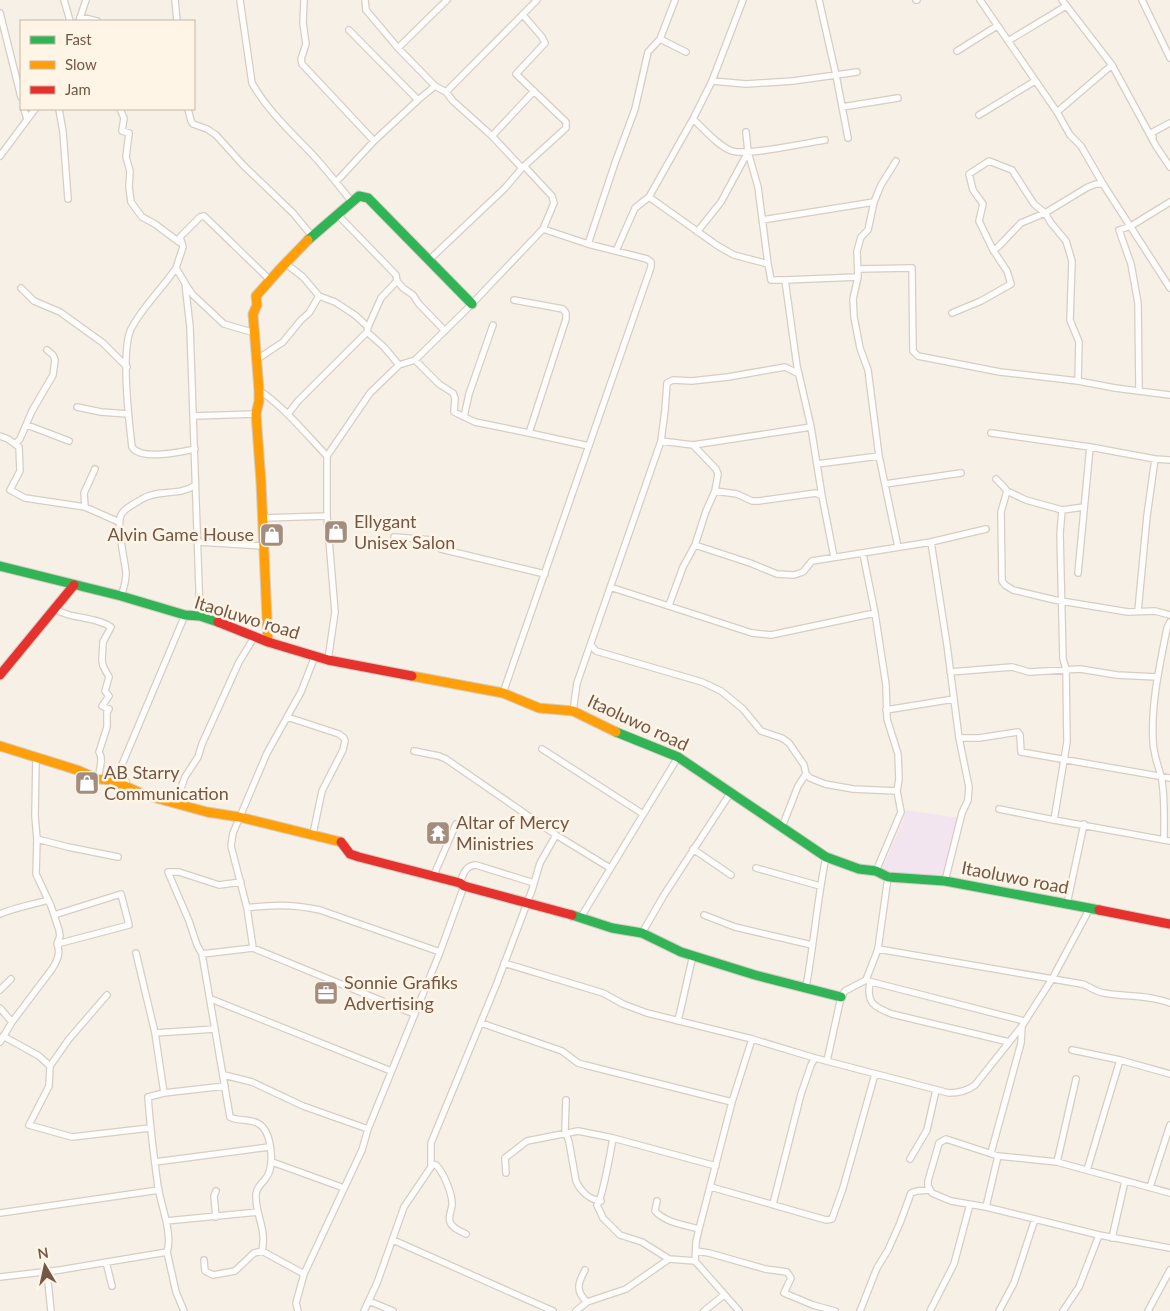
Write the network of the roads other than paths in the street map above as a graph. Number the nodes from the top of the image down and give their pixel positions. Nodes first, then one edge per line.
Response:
1 (64, 0) edge
2 (86, 0) edge
3 (175, 0) edge
4 (240, 0) edge
5 (304, 0) edge
6 (365, 0) edge
7 (447, 0) edge
8 (537, 0) edge
9 (675, 0) edge
10 (743, 0) edge
11 (819, 0) edge
12 (980, 0) edge
13 (1142, 0) edge
14 (530, 3) edge
15 (1064, 3) edge
16 (0, 13) edge
17 (523, 15) junction
18 (80, 19) edge
19 (70, 20) edge
20 (177, 20) edge
21 (997, 26) junction
22 (348, 30) dead end
23 (660, 38) junction
24 (1008, 40) junction
25 (398, 48) junction
26 (957, 51) dead end
27 (686, 52) dead end
28 (1170, 58) edge
29 (1112, 66) junction
30 (857, 72) dead end
31 (836, 75) junction
32 (712, 81) junction
33 (1035, 81) junction
34 (435, 86) junction
35 (534, 91) junction
36 (446, 92) junction
37 (20, 93) edge
38 (898, 98) dead end
39 (418, 100) junction
40 (842, 107) junction
41 (24, 110) edge
42 (34, 110) edge
43 (59, 110) edge
44 (120, 110) edge
45 (188, 110) edge
46 (1057, 112) junction
47 (979, 115) dead end
48 (27, 119) junction
49 (693, 119) junction
50 (1170, 123) edge
51 (746, 132) dead end
52 (492, 136) junction
53 (848, 138) dead end
54 (825, 140) dead end
55 (374, 141) junction
56 (1156, 146) junction
57 (748, 152) junction
58 (0, 156) edge
59 (896, 161) dead end
60 (1170, 167) edge
61 (524, 168) junction
62 (336, 182) junction
63 (1103, 184) junction
64 (649, 197) junction
65 (68, 199) dead end
66 (352, 202) junction
67 (874, 202) junction
68 (1170, 202) edge
69 (1045, 213) junction
70 (337, 214) junction
71 (762, 220) junction
72 (1131, 226) junction
73 (543, 230) junction
74 (697, 232) junction
75 (312, 236) junction
76 (179, 240) junction
77 (588, 244) junction
78 (993, 250) junction
79 (616, 251) junction
80 (428, 260) junction
81 (285, 263) junction
82 (768, 264) junction
83 (176, 268) junction
84 (858, 269) junction
85 (858, 277) junction
86 (1168, 279) edge
87 (269, 280) junction
88 (397, 280) junction
89 (785, 280) junction
90 (185, 283) junction
91 (21, 288) dead end
92 (1170, 288) edge
93 (319, 296) junction
94 (514, 300) dead end
95 (472, 304) junction
96 (952, 313) dead end
97 (493, 325) dead end
98 (367, 330) junction
99 (446, 330) junction
100 (255, 333) junction
101 (47, 350) dead end
102 (256, 360) junction
103 (415, 360) junction
104 (399, 365) junction
105 (127, 367) junction
106 (799, 374) junction
107 (1078, 381) junction
108 (259, 390) junction
109 (1139, 390) junction
110 (1170, 394) edge
111 (77, 407) dead end
112 (128, 414) junction
113 (256, 414) junction
114 (288, 414) junction
115 (194, 416) junction
116 (464, 417) junction
117 (27, 425) junction
118 (811, 427) junction
119 (991, 432) dead end
120 (529, 433) junction
121 (0, 436) edge
122 (69, 441) dead end
123 (662, 441) junction
124 (15, 444) junction
125 (693, 445) junction
126 (589, 446) junction
127 (1090, 447) junction
128 (195, 450) junction
129 (327, 456) junction
130 (879, 456) junction
131 (1155, 459) junction
132 (1170, 460) edge
133 (817, 464) junction
134 (95, 469) dead end
135 (961, 473) dead end
136 (996, 480) dead end
137 (885, 484) junction
138 (194, 486) junction
139 (715, 491) junction
140 (1007, 491) junction
141 (822, 496) junction
142 (85, 507) junction
143 (1084, 507) junction
144 (1062, 510) junction
145 (328, 516) junction
146 (263, 518) junction
147 (119, 522) junction
148 (986, 529) dead end
149 (394, 537) dead end
150 (198, 542) junction
151 (930, 542) junction
152 (695, 545) junction
153 (264, 546) junction
154 (898, 547) junction
155 (863, 554) junction
156 (834, 557) junction
157 (0, 566) edge
158 (1078, 573) dead end
159 (545, 574) junction
160 (74, 585) junction
161 (610, 587) junction
162 (121, 596) junction
163 (1062, 600) junction
164 (669, 605) junction
165 (54, 608) junction
166 (1138, 611) junction
167 (875, 613) junction
168 (185, 615) junction
169 (1170, 615) edge
170 (200, 616) junction
171 (1170, 622) edge
172 (1168, 628) edge
173 (255, 636) junction
174 (268, 642) junction
175 (592, 645) junction
176 (315, 656) junction
177 (328, 660) junction
178 (1066, 669) junction
179 (950, 672) junction
180 (0, 674) edge
181 (1157, 677) junction
182 (504, 694) junction
183 (954, 699) junction
184 (886, 710) junction
185 (573, 712) junction
186 (287, 717) junction
187 (960, 738) junction
188 (0, 746) edge
189 (542, 749) dead end
190 (414, 751) dead end
191 (36, 758) junction
192 (678, 758) junction
193 (1064, 759) junction
194 (121, 767) junction
195 (806, 774) junction
196 (1161, 777) junction
197 (98, 778) junction
198 (1170, 778) edge
199 (112, 780) junction
200 (128, 788) junction
201 (897, 791) junction
202 (731, 792) junction
203 (176, 802) junction
204 (999, 809) dead end
205 (643, 814) junction
206 (239, 817) junction
207 (1054, 820) junction
208 (456, 824) dead end
209 (1084, 824) junction
210 (782, 827) junction
211 (313, 834) junction
212 (556, 835) junction
213 (37, 839) junction
214 (1167, 840) edge
215 (693, 849) junction
216 (118, 857) dead end
217 (826, 857) junction
218 (610, 868) junction
219 (756, 868) dead end
220 (876, 871) junction
221 (732, 875) dead end
222 (433, 877) junction
223 (888, 877) junction
224 (944, 881) junction
225 (241, 882) junction
226 (534, 883) junction
227 (462, 884) junction
228 (820, 886) junction
229 (48, 900) junction
230 (527, 902) junction
231 (1067, 904) junction
232 (247, 908) junction
233 (1090, 908) junction
234 (0, 914) edge
235 (54, 915) junction
236 (704, 915) dead end
237 (581, 917) junction
238 (1170, 924) edge
239 (642, 933) junction
240 (58, 944) junction
241 (812, 945) junction
242 (253, 948) junction
243 (878, 949) junction
244 (440, 952) junction
245 (136, 953) dead end
246 (202, 954) junction
247 (693, 955) junction
248 (504, 963) junction
249 (11, 979) dead end
250 (1052, 980) junction
251 (868, 981) junction
252 (806, 987) junction
253 (0, 990) edge
254 (107, 995) dead end
255 (841, 997) junction
256 (211, 999) junction
257 (1170, 1003) edge
258 (0, 1008) edge
259 (414, 1014) junction
260 (678, 1021) junction
261 (12, 1022) junction
262 (481, 1023) junction
263 (1023, 1024) junction
264 (215, 1029) junction
265 (155, 1033) junction
266 (4, 1036) junction
267 (752, 1039) junction
268 (0, 1042) edge
269 (1009, 1042) junction
270 (1072, 1050) dead end
271 (816, 1058) junction
272 (1120, 1060) junction
273 (827, 1061) junction
274 (50, 1066) junction
275 (391, 1071) junction
276 (875, 1074) junction
277 (1170, 1074) edge
278 (224, 1075) junction
279 (1076, 1079) dead end
280 (225, 1086) junction
281 (936, 1090) junction
282 (164, 1093) junction
283 (566, 1100) dead end
284 (732, 1102) junction
285 (1170, 1125) edge
286 (150, 1128) junction
287 (368, 1129) junction
288 (566, 1133) junction
289 (613, 1138) junction
290 (269, 1147) junction
291 (991, 1153) junction
292 (998, 1156) junction
293 (910, 1159) dead end
294 (155, 1162) junction
295 (272, 1162) junction
296 (1057, 1162) junction
297 (431, 1164) junction
298 (716, 1166) junction
299 (1087, 1170) junction
300 (506, 1173) dead end
301 (1125, 1181) junction
302 (711, 1187) junction
303 (1150, 1187) junction
304 (344, 1188) junction
305 (159, 1190) junction
306 (929, 1190) junction
307 (216, 1191) dead end
308 (1170, 1193) edge
309 (602, 1201) junction
310 (657, 1201) dead end
311 (773, 1204) junction
312 (970, 1204) junction
313 (986, 1207) junction
314 (258, 1212) junction
315 (0, 1213) edge
316 (216, 1217) junction
317 (1036, 1219) junction
318 (166, 1221) junction
319 (699, 1229) junction
320 (466, 1234) dead end
321 (1099, 1235) junction
322 (1112, 1238) junction
323 (393, 1240) junction
324 (1170, 1248) edge
325 (262, 1251) junction
326 (696, 1251) junction
327 (167, 1252) junction
328 (669, 1259) junction
329 (204, 1260) dead end
330 (695, 1261) junction
331 (106, 1262) junction
332 (585, 1270) dead end
333 (1170, 1270) edge
334 (47, 1272) junction
335 (304, 1274) junction
336 (0, 1277) edge
337 (112, 1286) dead end
338 (724, 1295) junction
339 (369, 1301) junction
340 (587, 1302) junction
341 (297, 1310) edge
342 (51, 1311) edge
343 (184, 1311) edge
344 (289, 1311) edge
345 (364, 1311) edge
346 (393, 1311) edge
347 (553, 1311) edge
348 (576, 1311) edge
349 (704, 1311) edge
350 (739, 1311) edge
351 (835, 1311) edge
352 (860, 1311) edge
353 (930, 1311) edge
354 (999, 1311) edge
355 (1063, 1311) edge
356 (1148, 1311) edge

1 - 19 street
2 - 18 street
3 - 20 street
4 - 62 street
5 - 55 street
6 - 25 street
7 - 25 street
8 - 14 street
9 - 23 street
10 - 32 street
11 - 31 street
12 - 21 street
13 - 28 street
14 - 17 street
15 - 24 street
15 - 29 street
16 - 37 street
17 - 35 street
17 - 36 street
21 - 24 street
21 - 26 street
22 - 39 street
23 - 27 street
23 - 77 street
24 - 33 street
25 - 34 street
29 - 46 street
29 - 56 street
30 - 31 street
31 - 32 street
31 - 40 street
32 - 49 street
33 - 46 street
33 - 47 street
34 - 36 street
34 - 39 street
35 - 52 street
35 - 61 street
36 - 52 street
38 - 40 street
39 - 55 street
40 - 53 street
41 - 48 street
42 - 48 street
43 - 65 street
44 - 76 street
45 - 75 street
46 - 63 street
48 - 58 street
49 - 57 street
49 - 64 street
50 - 56 street
51 - 57 street
52 - 61 street
54 - 57 street
55 - 62 street
56 - 60 street
57 - 71 street
57 - 74 street
59 - 67 street
61 - 73 street
61 - 80 street
62 - 66 street
63 - 69 street
63 - 72 street
64 - 74 street
64 - 79 street
66 - 70 street
66 - 80 street
67 - 71 street
67 - 84 street
68 - 72 street
69 - 78 street
69 - 78 street
69 - 107 street
70 - 75 street
70 - 88 street
71 - 82 street
72 - 86 street
72 - 109 street
73 - 77 street
73 - 95 street
74 - 82 street
75 - 81 street
76 - 83 street
76 - 87 street
77 - 79 street
78 - 96 street
79 - 126 street
80 - 95 street
81 - 87 street
81 - 93 street
82 - 89 street
83 - 90 street
83 - 105 street
84 - 85 street
84 - 107 street
85 - 89 street
85 - 130 street
86 - 92 street
87 - 100 street
88 - 98 street
88 - 99 street
89 - 106 street
90 - 100 street
90 - 115 street
91 - 105 street
93 - 98 street
93 - 102 street
94 - 120 street
95 - 99 street
97 - 116 street
98 - 104 street
98 - 114 street
99 - 103 street
100 - 102 street
101 - 117 street
102 - 108 street
103 - 104 street
103 - 116 street
104 - 129 street
105 - 112 street
106 - 118 street
106 - 123 street
107 - 109 street
108 - 113 street
108 - 114 street
109 - 110 street
111 - 112 street
112 - 128 street
113 - 115 street
113 - 146 street
114 - 129 street
115 - 128 street
116 - 120 street
117 - 122 street
117 - 124 street
118 - 125 street
118 - 133 street
119 - 127 street
120 - 126 street
121 - 124 street
123 - 125 street
123 - 161 street
124 - 142 street
125 - 139 street
126 - 159 street
127 - 131 street
127 - 143 street
128 - 138 street
129 - 145 street
130 - 133 street
130 - 137 street
131 - 132 street
131 - 166 street
133 - 141 street
134 - 142 street
135 - 137 street
136 - 140 street
137 - 154 street
138 - 147 street
138 - 150 street
139 - 141 street
139 - 152 street
140 - 144 street
140 - 163 street
141 - 156 street
142 - 147 street
143 - 144 street
143 - 158 street
144 - 163 street
145 - 146 street
145 - 177 street
146 - 153 street
147 - 162 street
148 - 151 street
149 - 159 street
150 - 153 street
150 - 170 street
151 - 154 street
151 - 179 street
152 - 156 street
152 - 164 street
153 - 174 street
154 - 155 street
155 - 156 street
155 - 167 street
157 - 160 street, Itaoluwo road
159 - 182 street
160 - 162 street, Itaoluwo road
160 - 165 street
161 - 164 street
161 - 175 street
162 - 168 street, Itaoluwo road
163 - 166 street
163 - 178 street
164 - 167 street
165 - 180 street
165 - 197 street
166 - 169 street
167 - 184 street
168 - 170 street, Itaoluwo road
168 - 194 street
170 - 173 street, Itaoluwo road
171 - 172 street
172 - 181 street
173 - 174 street, Itaoluwo road
173 - 203 street
174 - 176 street, Itaoluwo road
175 - 185 street
175 - 195 street
176 - 177 street, Itaoluwo road
176 - 186 street
177 - 182 street, Itaoluwo road
178 - 179 street
178 - 181 street
178 - 193 street
179 - 183 street
181 - 196 street
182 - 185 street, Itaoluwo road
183 - 184 street
183 - 187 street
184 - 201 street
185 - 192 street, Itaoluwo road
186 - 206 street
186 - 211 street
187 - 193 street
187 - 224 street
188 - 191 street
189 - 205 street
190 - 212 street
191 - 197 street
191 - 213 street
192 - 202 street, Itaoluwo road
192 - 205 street
193 - 196 street
193 - 207 street
194 - 199 street
194 - 200 street
195 - 201 street
195 - 210 street
196 - 198 street
196 - 214 street
197 - 199 street
199 - 200 street
200 - 203 street
201 - 220 street
202 - 210 street, Itaoluwo road
202 - 215 street
203 - 206 street
204 - 207 street
205 - 218 street
206 - 211 street
206 - 225 street
207 - 209 street
208 - 222 street
209 - 214 street
209 - 231 street
210 - 217 street, Itaoluwo road
211 - 222 street
212 - 218 street
212 - 226 street
213 - 216 street
213 - 229 street
215 - 221 street
215 - 239 street
217 - 220 street, Itaoluwo road
217 - 228 street
218 - 237 street
219 - 228 street
220 - 223 street, Itaoluwo road
222 - 227 street
223 - 224 street, Itaoluwo road
223 - 243 street
224 - 231 street, Itaoluwo road
225 - 232 street
225 - 246 street
226 - 227 street
226 - 230 street
227 - 230 street
227 - 244 street
228 - 241 street
229 - 234 street
229 - 235 street
230 - 237 street
230 - 248 street
231 - 233 street, Itaoluwo road
232 - 242 street
232 - 244 street
233 - 238 street, Itaoluwo road
233 - 250 street
235 - 240 street
235 - 240 street
236 - 241 street
237 - 239 street
239 - 247 street
240 - 261 street
241 - 252 street
242 - 246 street
242 - 259 street
243 - 250 street
243 - 251 street
244 - 259 street
245 - 265 street
246 - 256 street
247 - 252 street
247 - 260 street
248 - 260 street
248 - 262 street
249 - 253 street
250 - 257 street
250 - 263 street
251 - 255 street
251 - 263 street
251 - 269 street
252 - 255 street
254 - 274 street
255 - 273 street
256 - 264 street
256 - 275 street
258 - 261 street
259 - 275 street
260 - 267 street
261 - 266 street
262 - 284 street
262 - 297 street
263 - 269 street
263 - 291 street
264 - 265 street
264 - 278 street
265 - 282 street
266 - 268 street
266 - 274 street
267 - 271 street
267 - 284 street
269 - 281 street
270 - 272 street
271 - 273 street
271 - 311 street
272 - 277 street
272 - 299 street
273 - 276 street
274 - 286 street
275 - 287 street
276 - 281 street
276 - 311 street
278 - 280 street
278 - 287 street
279 - 296 street
280 - 282 street
280 - 290 street
281 - 293 street
282 - 286 street
283 - 288 street
284 - 298 street
285 - 303 street
286 - 294 street
287 - 304 street
288 - 289 street
288 - 300 street
288 - 309 street
289 - 298 street
289 - 309 street
290 - 294 street
290 - 295 street
291 - 292 street
291 - 306 street
292 - 296 street
292 - 313 street
294 - 305 street
295 - 304 street
295 - 314 street
296 - 299 street
297 - 320 street
297 - 323 street
298 - 302 street
299 - 301 street
301 - 303 street
301 - 322 street
302 - 311 street
302 - 319 street
303 - 308 street
304 - 335 street
305 - 315 street
305 - 318 street
306 - 312 street
306 - 352 street
307 - 316 street
309 - 328 street
310 - 319 street
312 - 313 street
312 - 353 street
313 - 317 street
314 - 316 street
314 - 325 street
316 - 318 street
317 - 321 street
317 - 354 street
318 - 327 street
319 - 326 street
321 - 322 street
321 - 355 street
322 - 324 street
323 - 339 street
323 - 347 street
325 - 329 street
325 - 335 street
326 - 330 street
326 - 351 street
327 - 331 street
327 - 343 street
328 - 330 street
328 - 340 street
330 - 338 street
331 - 334 street
331 - 337 street
332 - 340 street
333 - 356 street
334 - 336 street
334 - 342 street
335 - 341 street
338 - 349 street
338 - 350 street
339 - 345 street
339 - 346 street
340 - 348 street
341 - 344 street

